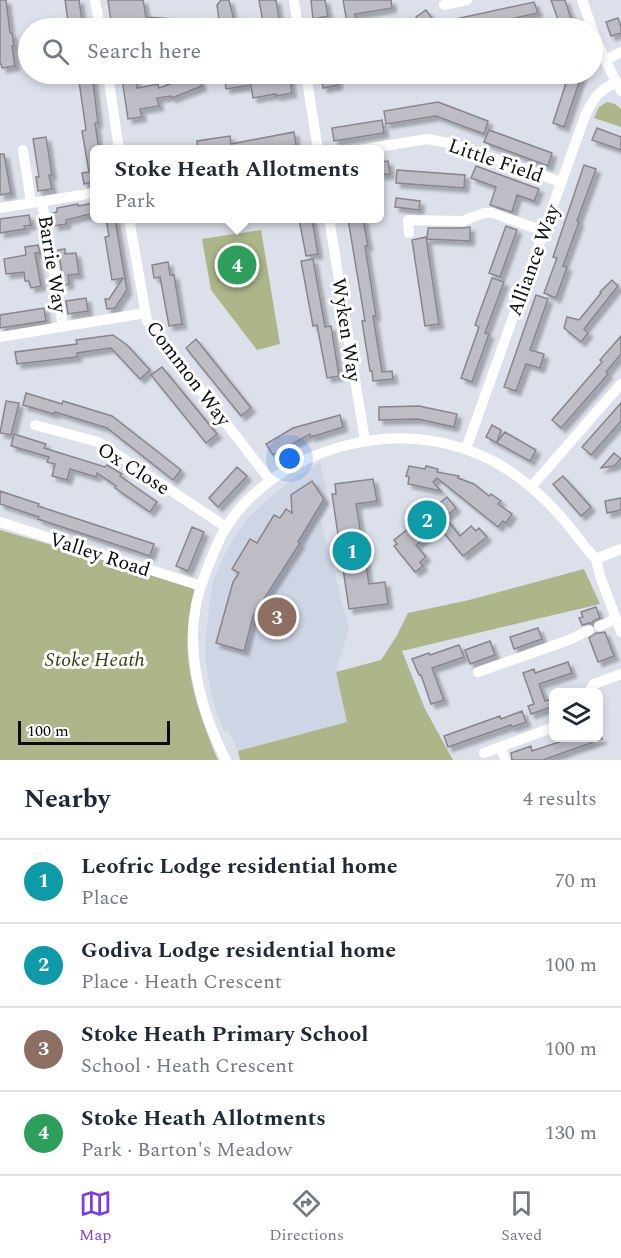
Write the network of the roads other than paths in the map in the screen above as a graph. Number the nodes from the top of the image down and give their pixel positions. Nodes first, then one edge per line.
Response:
1 (95, 0) edge
2 (294, 0) edge
3 (467, 0) edge
4 (582, 0) edge
5 (444, 5) dead end
6 (98, 18) edge
7 (297, 18) edge
8 (588, 18) edge
9 (621, 52) edge
10 (603, 55) edge
11 (605, 60) junction
12 (109, 84) edge
13 (308, 84) edge
14 (619, 86) edge
15 (118, 145) edge
16 (317, 145) edge
17 (384, 146) edge
18 (23, 150) dead end
19 (561, 182) junction
20 (90, 194) edge
21 (42, 201) junction
22 (31, 203) junction
23 (0, 208) edge
24 (130, 223) edge
25 (330, 223) edge
26 (543, 231) junction
27 (409, 233) dead end
28 (145, 313) junction
29 (63, 327) junction
30 (0, 337) edge
31 (621, 384) edge
32 (35, 425) dead end
33 (365, 441) junction
34 (466, 449) junction
35 (270, 480) junction
36 (531, 487) junction
37 (0, 522) edge
38 (226, 528) junction
39 (621, 549) edge
40 (596, 559) junction
41 (201, 586) junction
42 (620, 628) edge
43 (478, 672) dead end
44 (621, 674) edge
45 (592, 688) edge
46 (549, 729) edge
47 (501, 747) junction
48 (484, 753) dead end
49 (226, 760) edge
50 (505, 760) edge

1 - 6 street
2 - 7 street
3 - 5 street
4 - 8 street
9 - 11 street
10 - 11 street
11 - 14 street
12 - 15 street
13 - 16 street
14 - 19 street, Alliance Way
17 - 19 street, Little Field
18 - 22 street
19 - 26 street, Alliance Way
20 - 21 street
21 - 22 street
21 - 29 street, Barrie Way
22 - 23 street
24 - 28 street, Common Way
25 - 33 street, Wyken Way
26 - 27 street
26 - 34 street, Alliance Way
28 - 29 street
28 - 35 street, Common Way
29 - 30 street
31 - 36 street
32 - 38 street, Ox Close
33 - 34 street
33 - 35 street
34 - 36 street
35 - 38 street
36 - 40 street
37 - 41 street, Valley Road
38 - 41 street
39 - 40 street
40 - 42 street
41 - 49 street
42 - 43 street
44 - 45 street
46 - 47 street
47 - 48 street
47 - 50 street

